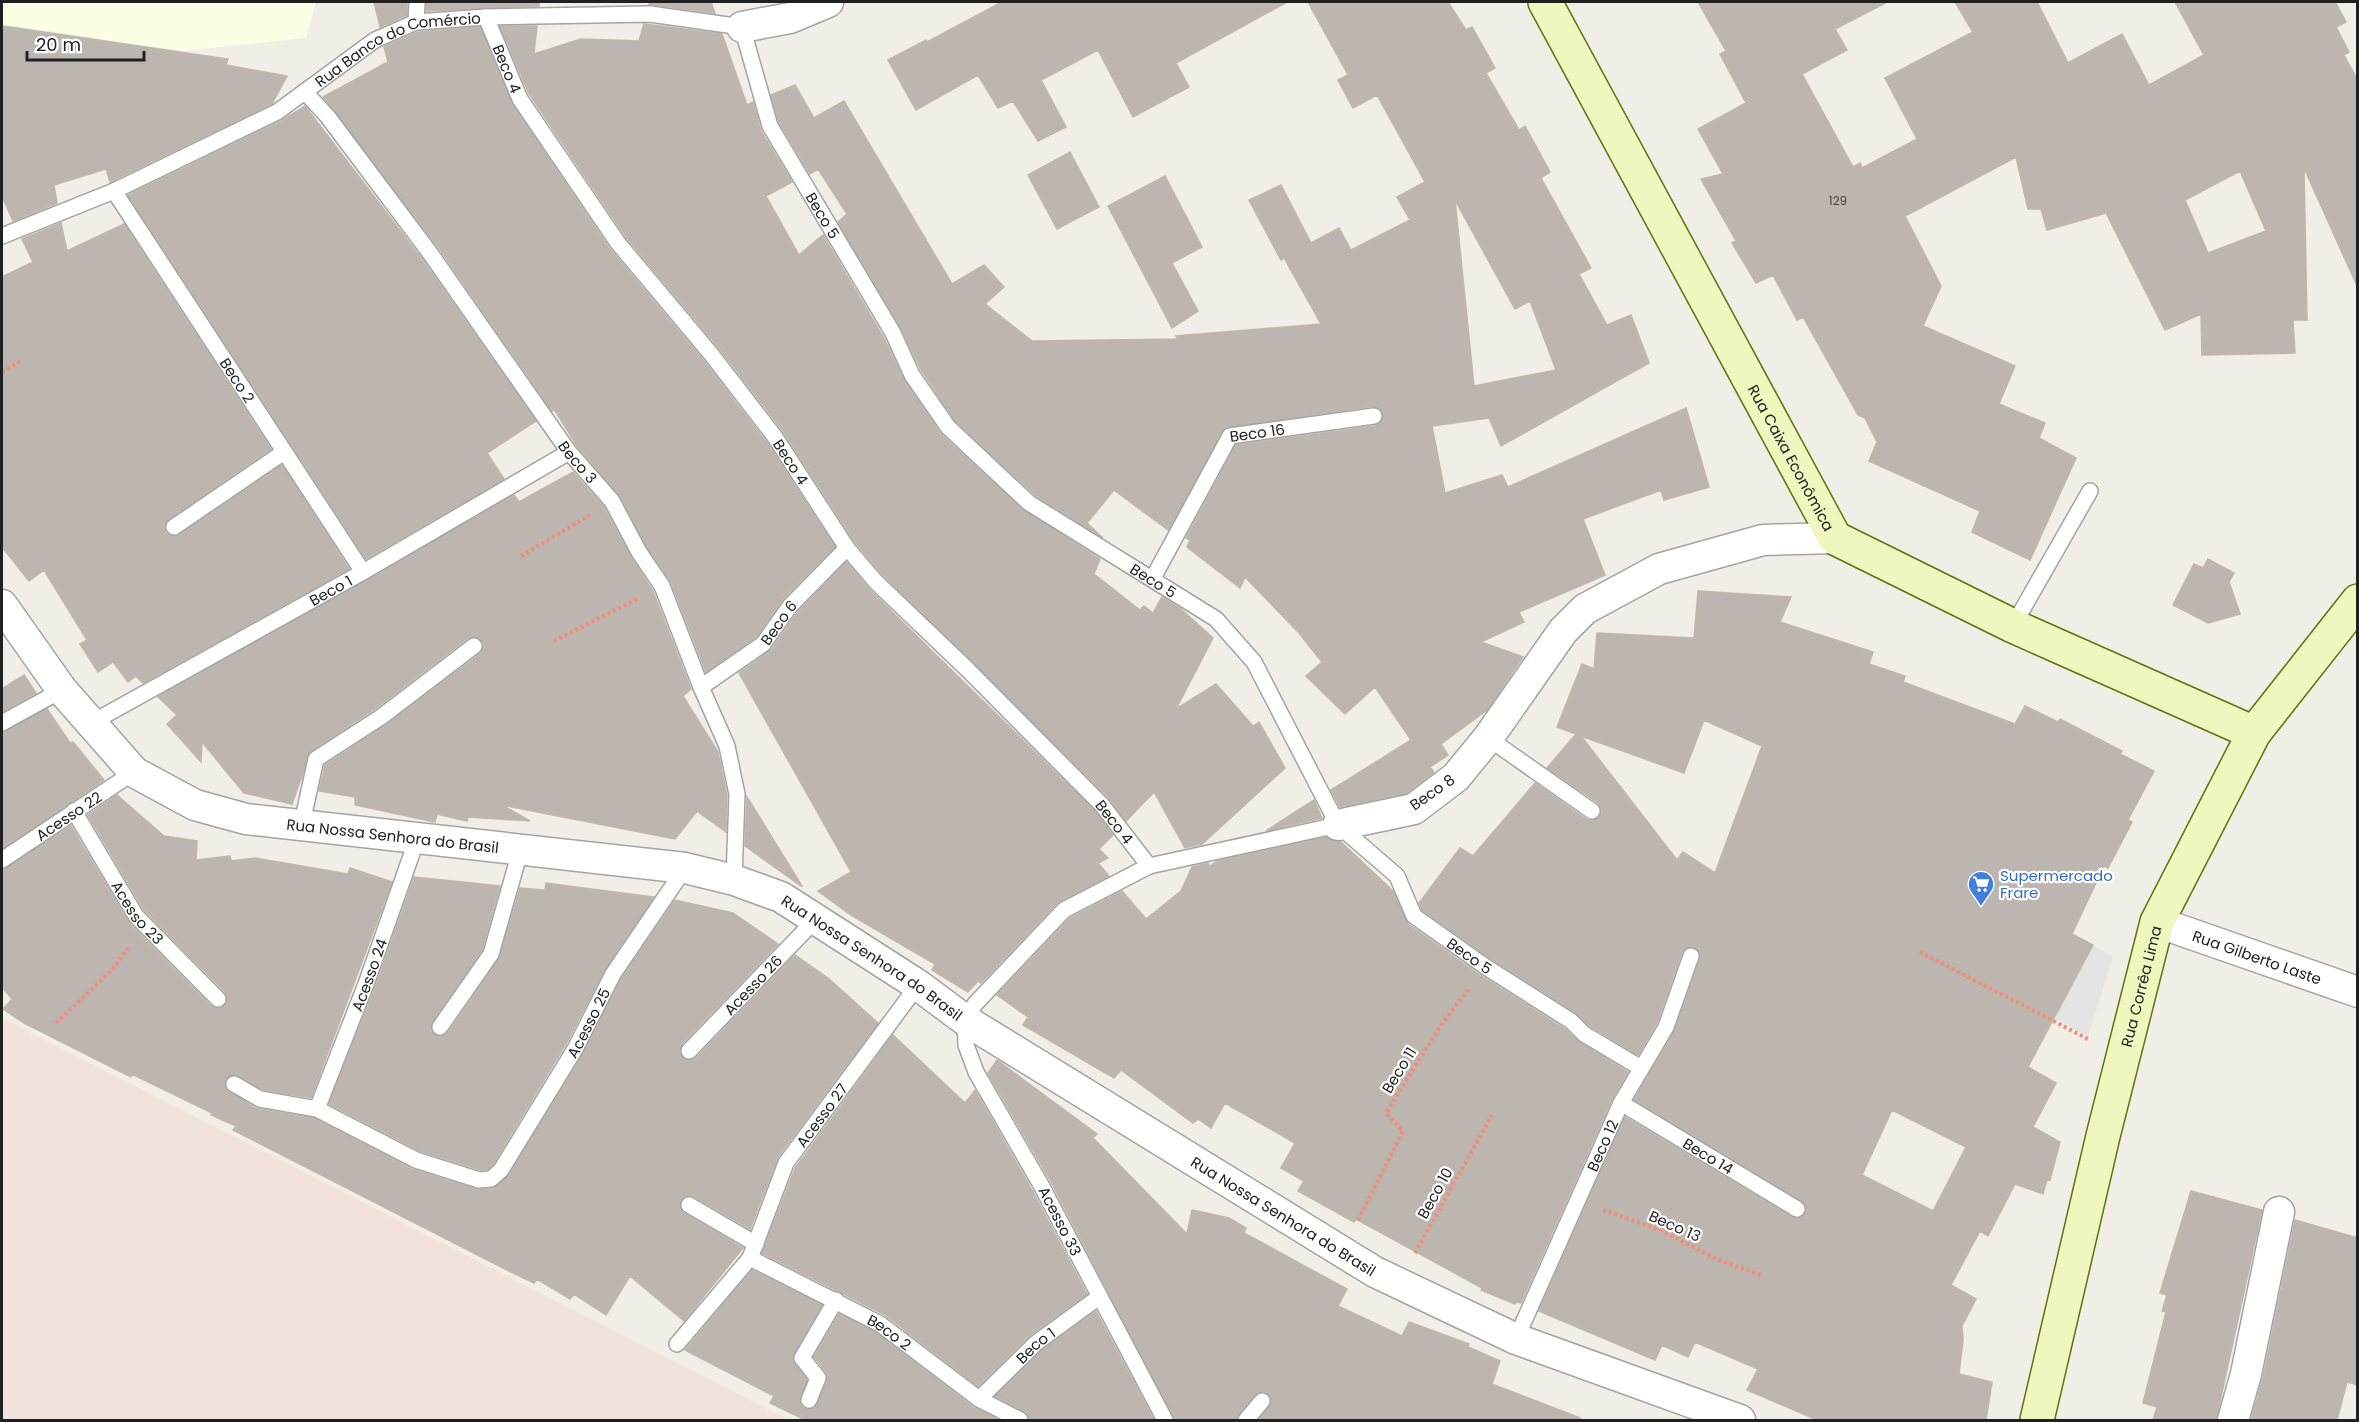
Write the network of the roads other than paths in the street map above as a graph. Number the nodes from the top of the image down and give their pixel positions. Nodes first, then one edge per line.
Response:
1 (417, 2) edge
2 (828, 2) edge
3 (1545, 2) edge
4 (785, 10) edge
5 (486, 17) junction
6 (416, 22) junction
7 (742, 27) junction
8 (305, 92) junction
9 (114, 191) junction
10 (2, 236) edge
11 (1374, 416) dead end
12 (285, 452) junction
13 (569, 452) junction
14 (2090, 491) dead end
15 (174, 527) dead end
16 (1834, 538) junction
17 (847, 548) junction
18 (363, 572) junction
19 (1153, 578) junction
20 (2358, 601) edge
21 (6, 622) edge
22 (2013, 626) junction
23 (474, 646) dead end
24 (700, 687) junction
25 (62, 690) junction
26 (2, 723) edge
27 (91, 723) junction
28 (2254, 733) junction
29 (1488, 738) junction
30 (134, 772) junction
31 (74, 811) junction
32 (1592, 811) dead end
33 (302, 823) junction
34 (1338, 825) junction
35 (417, 839) junction
36 (522, 848) junction
37 (2, 860) edge
38 (1149, 866) junction
39 (685, 868) junction
40 (734, 880) junction
41 (817, 918) junction
42 (2157, 922) junction
43 (1690, 956) dead end
44 (918, 985) junction
45 (2358, 992) edge
46 (218, 999) dead end
47 (965, 1020) junction
48 (440, 1027) dead end
49 (689, 1051) dead end
50 (1641, 1068) junction
51 (234, 1084) dead end
52 (1621, 1103) junction
53 (317, 1109) junction
54 (689, 1205) dead end
55 (1797, 1209) dead end
56 (2279, 1212) dead end
57 (753, 1251) junction
58 (1098, 1297) junction
59 (836, 1300) junction
60 (1516, 1339) junction
61 (677, 1344) dead end
62 (979, 1399) junction
63 (809, 1400) dead end
64 (1262, 1401) dead end
65 (1020, 1420) edge
66 (1165, 1420) edge
67 (1246, 1420) edge
68 (1740, 1420) edge
69 (2037, 1420) edge
70 (2233, 1420) edge

1 - 6 lane
2 - 4 street, Rua Banco do Comércio
3 - 16 street, Rua Caixa Econômica
4 - 7 street, Rua Banco do Comércio
5 - 6 lane, Rua Banco do Comércio
5 - 7 lane, Rua Banco do Comércio
5 - 17 lane, Beco 4
6 - 8 lane, Rua Banco do Comércio
7 - 19 lane, Beco 5
8 - 9 lane, Rua Banco do Comércio
8 - 13 lane, Beco 3
9 - 10 lane, Rua Banco do Comércio
9 - 12 lane, Beco 2
11 - 19 lane, Beco 16
12 - 15 lane
12 - 18 lane, Beco 2
13 - 18 lane, Beco 1
13 - 24 lane, Beco 3
14 - 22 lane
16 - 22 street, Rua Caixa Econômica
16 - 29 street, Beco 8
17 - 24 lane, Beco 6
17 - 38 lane, Beco 4
18 - 27 lane, Beco 1
19 - 34 lane, Beco 5
20 - 28 street, Rua Corrêa Lima
21 - 25 street, Rua Nossa Senhora do Brasil
22 - 28 street, Rua Caixa Econômica
23 - 33 lane
24 - 40 lane, Beco 3
25 - 26 lane
25 - 27 street, Rua Nossa Senhora do Brasil
27 - 30 street, Rua Nossa Senhora do Brasil
28 - 42 street, Rua Corrêa Lima
29 - 32 lane
29 - 34 street, Beco 8
30 - 31 lane, Acesso 22
30 - 33 street, Rua Nossa Senhora do Brasil
31 - 37 lane, Acesso 22
31 - 46 lane, Acesso 23
33 - 35 street, Rua Nossa Senhora do Brasil
34 - 38 lane, Beco 8
34 - 50 lane, Beco 5
35 - 36 street, Rua Nossa Senhora do Brasil
35 - 53 lane, Acesso 24
36 - 39 street, Rua Nossa Senhora do Brasil
36 - 48 lane
38 - 47 lane, Beco 8
39 - 40 street, Rua Nossa Senhora do Brasil
39 - 53 lane, Acesso 25
40 - 41 street, Rua Nossa Senhora do Brasil
41 - 44 street, Rua Nossa Senhora do Brasil
41 - 49 lane, Acesso 26
42 - 45 street, Rua Gilberto Laste
42 - 69 street, Rua Corrêa Lima
43 - 50 lane, Beco 12
44 - 47 street, Rua Nossa Senhora do Brasil
44 - 57 lane, Acesso 27
47 - 58 lane, Acesso 33
47 - 60 street, Rua Nossa Senhora do Brasil
50 - 52 lane, Beco 12
51 - 53 lane
52 - 55 lane, Beco 14
52 - 60 lane, Beco 12
54 - 57 lane, Beco 2
56 - 70 street
57 - 59 lane, Beco 2
57 - 61 lane
58 - 62 lane, Beco 1
58 - 66 lane, Acesso 33
59 - 62 lane, Beco 2
59 - 63 lane
60 - 68 street, Rua Nossa Senhora do Brasil
62 - 65 lane, Beco 2
64 - 67 lane

